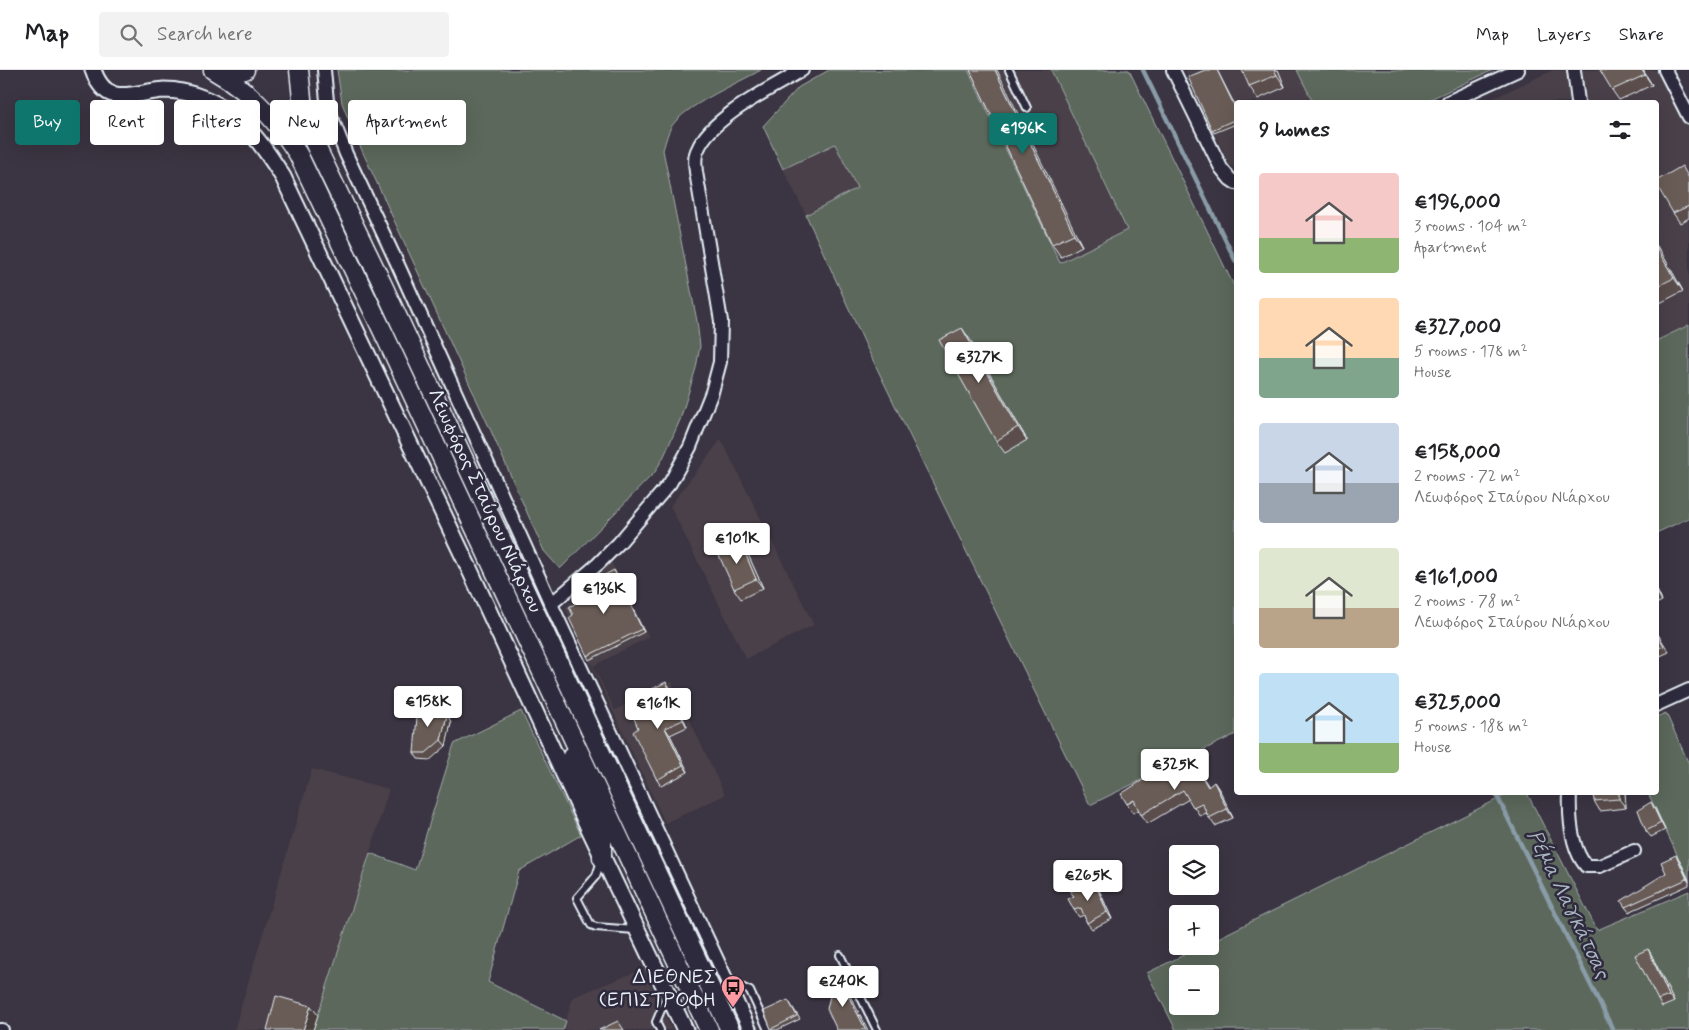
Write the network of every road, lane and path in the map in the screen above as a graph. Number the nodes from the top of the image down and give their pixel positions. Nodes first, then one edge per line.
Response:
1 (93, 70) edge
2 (212, 70) edge
3 (220, 70) edge
4 (245, 70) edge
5 (299, 70) edge
6 (324, 70) edge
7 (802, 70) edge
8 (1009, 70) edge
9 (1173, 70) edge
10 (1574, 70) edge
11 (1665, 70) edge
12 (1514, 71) edge
13 (1452, 100) edge
14 (1578, 100) edge
15 (1028, 108) dead end
16 (1689, 117) edge
17 (1234, 182) edge
18 (551, 604) junction
19 (1689, 690) edge
20 (1659, 704) edge
21 (568, 725) junction
22 (1570, 795) edge
23 (1634, 851) dead end
24 (602, 858) junction
25 (638, 930) junction
26 (840, 955) dead end
27 (726, 980) junction
28 (668, 995) junction
29 (660, 1030) edge
30 (684, 1030) edge
31 (710, 1030) edge
32 (730, 1030) edge
33 (750, 1030) edge
34 (768, 1030) edge
35 (877, 1030) edge

1 - 24 street
2 - 21 main road, Λεωφόρος Σταύρου Νιάρχου
3 - 4 main road
5 - 32 main road, Λεωφόρος Σταύρου Νιάρχου
6 - 18 street
7 - 18 street
8 - 15 lane
9 - 17 street
10 - 14 street
11 - 16 street
12 - 13 street
18 - 27 street
19 - 20 street
21 - 24 main road
21 - 31 main road, Λεωφόρος Σταύρου Νιάρχου
22 - 23 street
24 - 25 street
24 - 25 lane
25 - 28 street
26 - 35 lane
27 - 33 street
27 - 34 lane
28 - 29 lane
28 - 30 street

